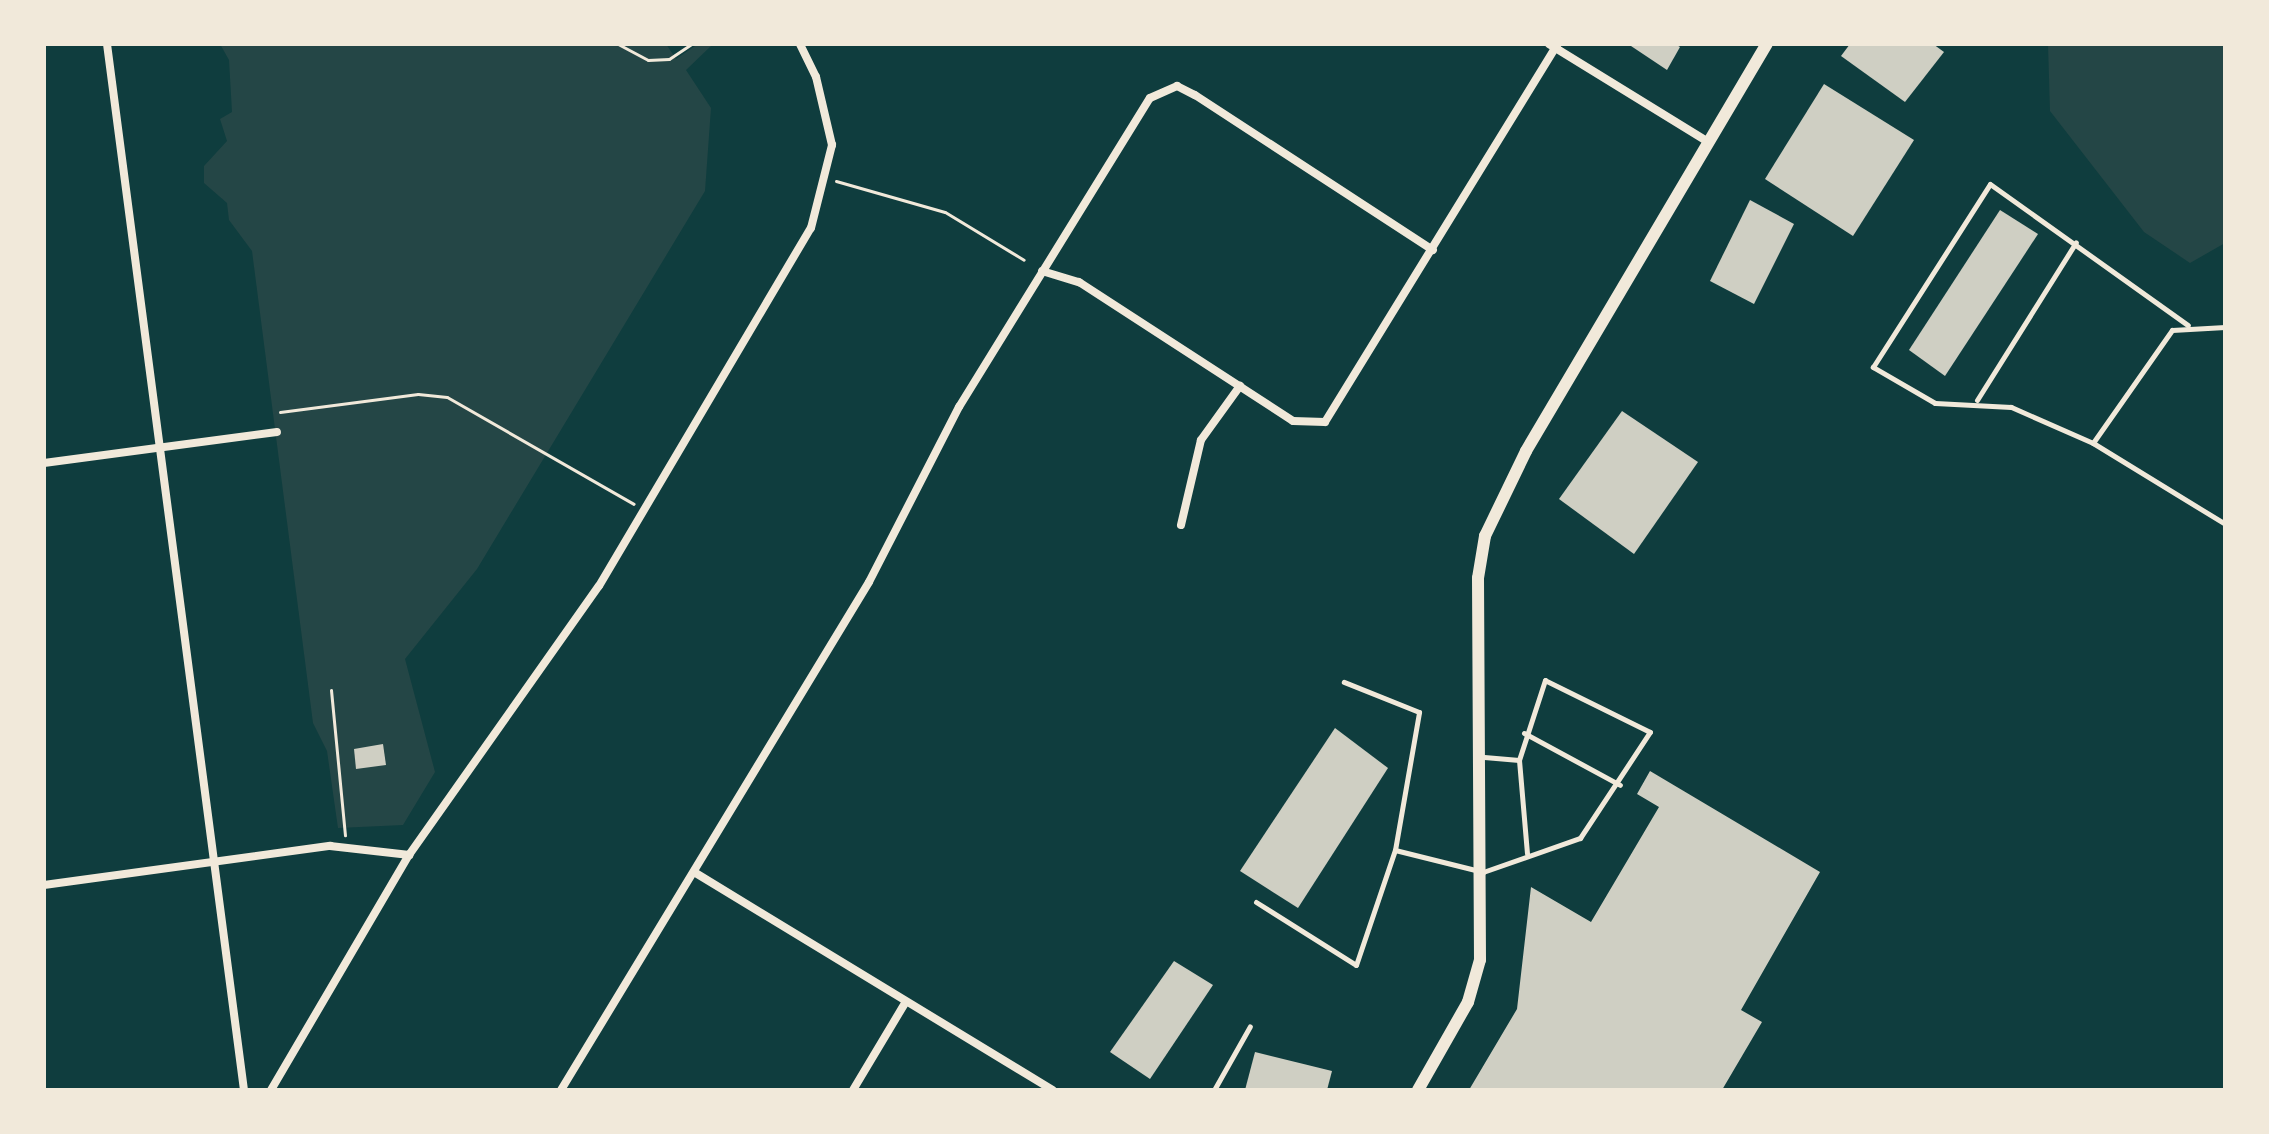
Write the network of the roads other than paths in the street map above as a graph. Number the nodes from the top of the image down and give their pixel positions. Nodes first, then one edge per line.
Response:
1 (107, 44) edge
2 (800, 44) edge
3 (1767, 44) edge
4 (1554, 45) edge
5 (1708, 142) junction
6 (2076, 242) junction
7 (1433, 250) junction
8 (1042, 271) junction
9 (2188, 325) junction
10 (2225, 327) edge
11 (1240, 386) junction
12 (1977, 400) junction
13 (277, 432) dead end
14 (2093, 443) junction
15 (158, 448) junction
16 (44, 463) edge
17 (2225, 524) edge
18 (1181, 525) dead end
19 (1344, 682) dead end
20 (1524, 733) junction
21 (1481, 757) junction
22 (1519, 760) junction
23 (1620, 785) junction
24 (1395, 850) junction
25 (409, 855) junction
26 (1527, 855) junction
27 (212, 863) junction
28 (694, 872) junction
29 (1483, 872) junction
30 (44, 885) edge
31 (1256, 902) dead end
32 (905, 1003) junction
33 (1250, 1026) dead end
34 (244, 1090) edge
35 (271, 1090) edge
36 (561, 1090) edge
37 (853, 1090) edge
38 (1053, 1090) edge
39 (1214, 1090) edge
40 (1418, 1090) edge

1 - 15 street
2 - 25 street
3 - 5 street
4 - 5 street
4 - 7 street
5 - 21 street
6 - 9 lane
6 - 12 lane
6 - 12 lane
7 - 8 street
7 - 11 street
8 - 11 street
8 - 28 street
9 - 10 lane
9 - 14 lane
11 - 18 street
12 - 14 lane
13 - 15 street
14 - 17 lane
15 - 16 street
15 - 27 street
19 - 24 lane
20 - 22 lane
20 - 23 lane
20 - 23 lane
21 - 22 lane
21 - 29 street
22 - 26 lane
23 - 26 lane
24 - 29 lane
24 - 31 lane
25 - 27 street
25 - 35 street
26 - 29 lane
27 - 30 street
27 - 34 street
28 - 32 street
28 - 36 street
29 - 40 street
32 - 37 street
32 - 38 street
33 - 39 lane

